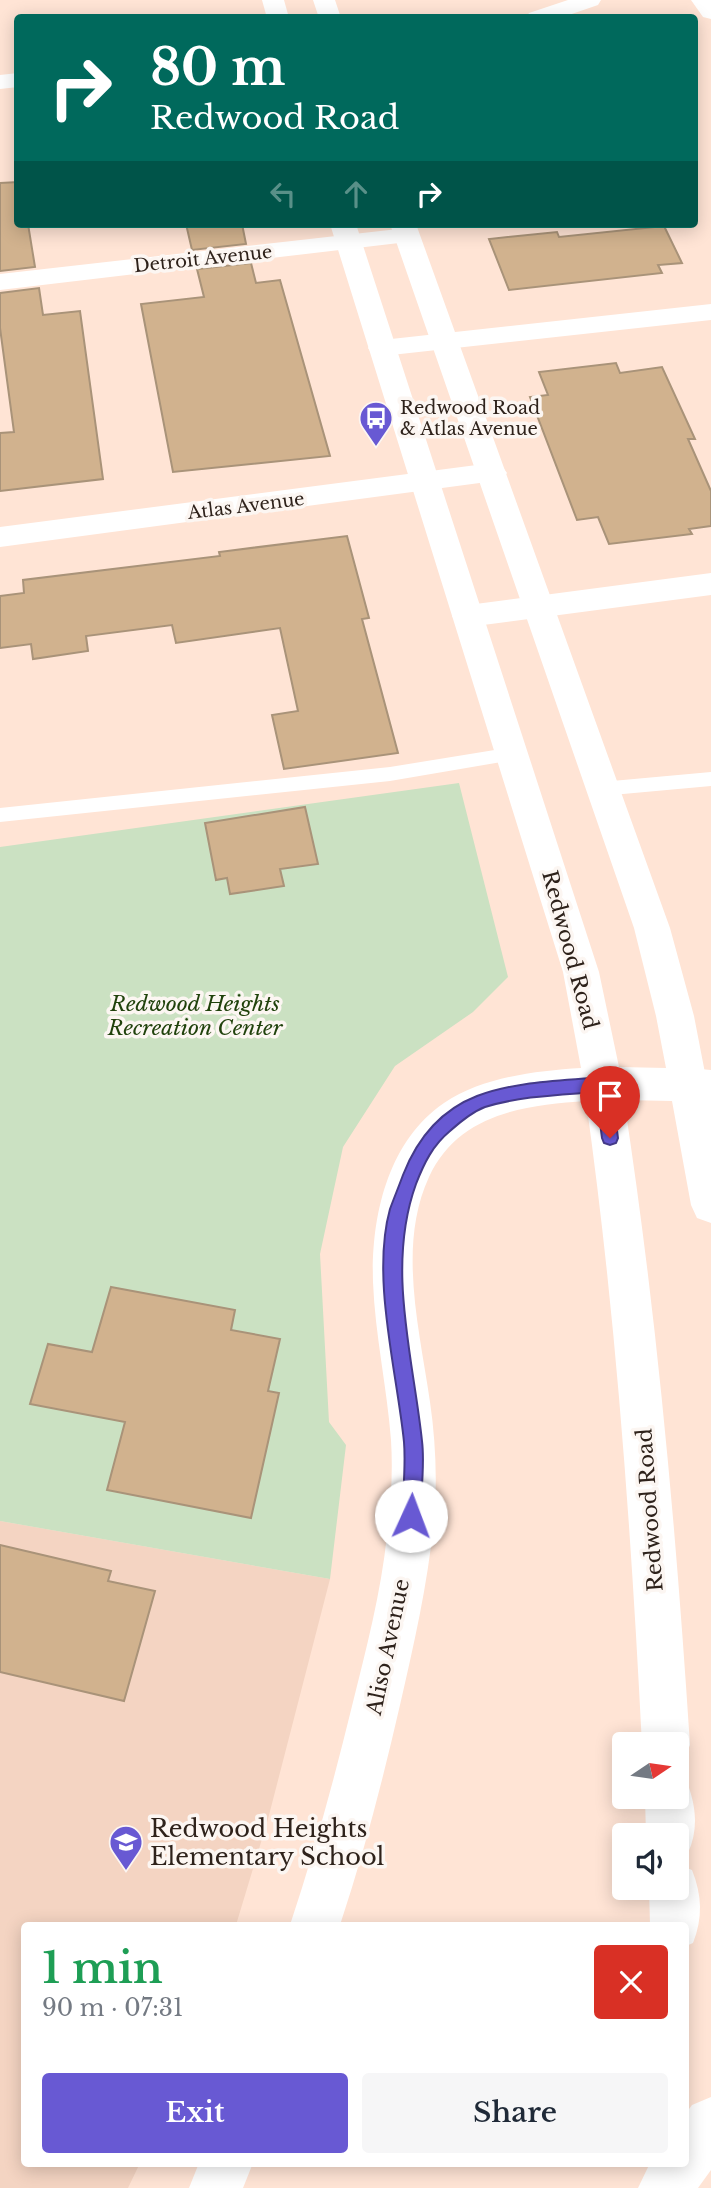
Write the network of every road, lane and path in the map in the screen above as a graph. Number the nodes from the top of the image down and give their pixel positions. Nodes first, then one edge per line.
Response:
1 (590, 0) edge
2 (702, 0) edge
3 (711, 12) edge
4 (549, 14) edge
5 (405, 230) edge
6 (346, 233) edge
7 (0, 282) edge
8 (711, 312) edge
9 (442, 340) junction
10 (382, 348) junction
11 (492, 473) junction
12 (427, 482) junction
13 (0, 537) edge
14 (711, 584) edge
15 (537, 606) junction
16 (468, 616) junction
17 (513, 754) junction
18 (711, 779) edge
19 (601, 789) junction
20 (0, 815) edge
21 (603, 1084) junction
22 (700, 1086) edge
23 (711, 1205) edge
24 (665, 1732) edge
25 (316, 1922) edge
26 (711, 2124) edge
27 (689, 2154) edge
28 (224, 2167) edge
29 (680, 2167) edge
30 (683, 2167) edge
31 (216, 2188) edge
32 (665, 2188) edge
33 (681, 2188) edge

1 - 4 main road
2 - 3 main road
5 - 6 main road, Detroit Avenue
5 - 9 main road
6 - 7 main road, Detroit Avenue
6 - 10 main road, Redwood Road
8 - 9 main road
9 - 10 main road
9 - 11 main road
10 - 12 main road, Redwood Road
11 - 12 main road, Atlas Avenue
11 - 15 main road
12 - 13 main road, Atlas Avenue
12 - 16 main road, Redwood Road
14 - 15 main road
15 - 16 main road
15 - 19 main road
16 - 17 main road, Redwood Road
17 - 20 lane
17 - 21 main road, Redwood Road
18 - 19 lane
19 - 22 main road
21 - 22 main road, Aliso Avenue
21 - 24 main road, Redwood Road
21 - 25 main road, Aliso Avenue
22 - 23 main road
26 - 27 main road
28 - 31 main road
29 - 32 main road
30 - 33 main road

